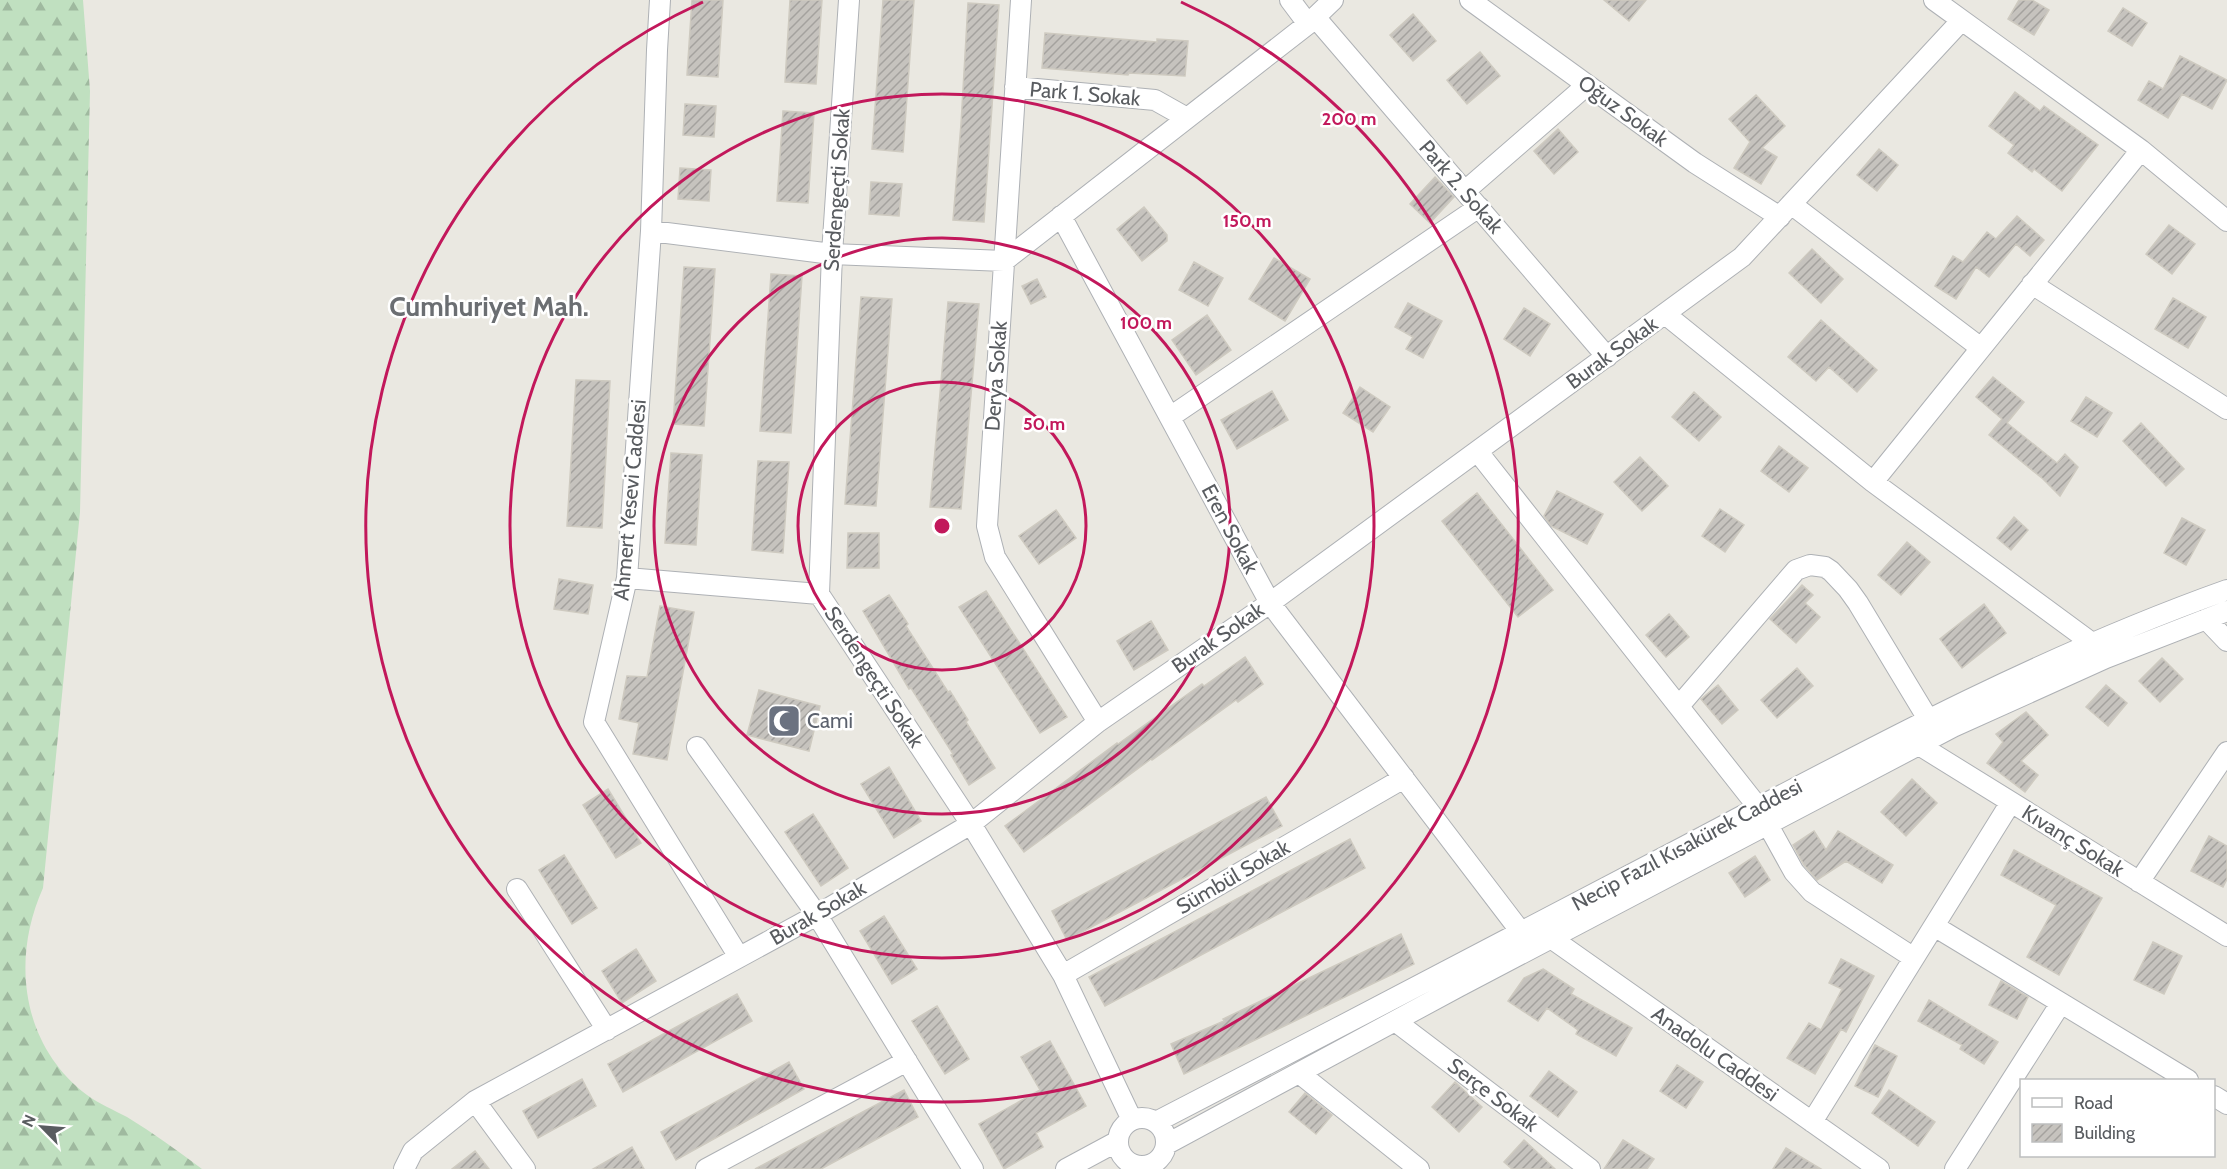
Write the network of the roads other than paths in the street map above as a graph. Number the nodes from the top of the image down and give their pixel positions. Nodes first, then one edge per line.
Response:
1 (660, 0) edge
2 (849, 0) edge
3 (1021, 0) edge
4 (1290, 0) edge
5 (1332, 0) edge
6 (1470, 0) edge
7 (1934, 0) edge
8 (1312, 20) junction
9 (1961, 21) junction
10 (1587, 85) junction
11 (1015, 87) junction
12 (1187, 118) junction
13 (2141, 150) junction
14 (1465, 191) junction
15 (1479, 207) junction
16 (1786, 211) junction
17 (1061, 216) junction
18 (2227, 221) edge
19 (651, 231) junction
20 (832, 254) junction
21 (1004, 261) junction
22 (2032, 285) junction
23 (1665, 314) junction
24 (1981, 348) junction
25 (1607, 357) junction
26 (2227, 409) edge
27 (1170, 417) junction
28 (1478, 452) junction
29 (1873, 482) junction
30 (627, 578) junction
31 (2227, 590) edge
32 (819, 594) junction
33 (1270, 603) junction
34 (2227, 611) edge
35 (2206, 619) junction
36 (2227, 641) edge
37 (2092, 643) junction
38 (1679, 706) junction
39 (1928, 719) junction
40 (1098, 722) junction
41 (1919, 745) junction
42 (698, 747) dead end
43 (2227, 752) edge
44 (1404, 778) junction
45 (2011, 802) junction
46 (1763, 816) junction
47 (971, 824) junction
48 (2139, 882) junction
49 (517, 889) dead end
50 (817, 915) junction
51 (1934, 926) junction
52 (1521, 932) junction
53 (2227, 936) edge
54 (1551, 938) junction
55 (739, 957) junction
56 (1914, 958) junction
57 (1063, 975) junction
58 (2061, 1003) junction
59 (1395, 1021) junction
60 (607, 1029) junction
61 (907, 1061) junction
62 (1299, 1073) junction
63 (2186, 1079) edge
64 (475, 1101) junction
65 (1132, 1120) junction
66 (1156, 1122) junction
67 (1812, 1122) junction
68 (1118, 1141) junction
69 (1167, 1144) junction
70 (405, 1166) edge
71 (1123, 1166) edge
72 (1156, 1167) edge
73 (525, 1169) edge
74 (706, 1169) edge
75 (973, 1169) edge
76 (1066, 1169) edge
77 (1419, 1169) edge
78 (1590, 1169) edge
79 (1879, 1169) edge
80 (1955, 1169) edge

1 - 19 street, Ahmert Yesevi Caddesi
2 - 20 street, Serdengeçti Sokak
3 - 11 street, Derya Sokak
4 - 8 street, Park 2. Sokak
5 - 8 street
6 - 10 street, Oğuz Sokak
7 - 9 street
8 - 12 street
8 - 14 street, Park 2. Sokak
9 - 13 street
9 - 16 street, Burak Sokak
10 - 14 street
10 - 16 street, Oğuz Sokak
11 - 12 street, Park 1. Sokak
11 - 21 street, Derya Sokak
12 - 17 street
13 - 18 street
13 - 22 street
14 - 15 street, Park 2. Sokak
15 - 25 street, Park 2. Sokak
15 - 27 street
16 - 23 street, Burak Sokak
16 - 24 street, Oğuz Sokak
17 - 21 street
17 - 27 street, Eren Sokak
19 - 20 street
19 - 30 street, Ahmert Yesevi Caddesi
20 - 21 street
20 - 32 street, Serdengeçti Sokak
21 - 40 street, Derya Sokak
22 - 24 street
22 - 26 street
23 - 25 street, Burak Sokak
23 - 29 street
24 - 29 street
25 - 28 street, Burak Sokak
27 - 33 street, Eren Sokak
28 - 33 street, Burak Sokak
28 - 38 street
29 - 37 street
30 - 32 street
30 - 55 street, Ahmert Yesevi Caddesi
31 - 37 street, Necip Fazıl Kısakürek Caddesi
32 - 47 street, Serdengeçti Sokak
33 - 40 street, Burak Sokak
33 - 44 street, Eren Sokak
34 - 35 street, Necip Fazıl Kısakürek Caddesi
35 - 36 street
35 - 41 street, Necip Fazıl Kısakürek Caddesi
37 - 39 street, Necip Fazıl Kısakürek Caddesi
38 - 39 street
38 - 46 street
39 - 46 street, Necip Fazıl Kısakürek Caddesi
40 - 47 street, Burak Sokak
41 - 45 street, Kıvanç Sokak
41 - 46 street, Necip Fazıl Kısakürek Caddesi
42 - 50 street
43 - 48 street
44 - 52 street, Eren Sokak
44 - 57 street, Sümbül Sokak
45 - 48 street, Kıvanç Sokak
45 - 51 street
46 - 52 street, Necip Fazıl Kısakürek Caddesi
46 - 54 street, Necip Fazıl Kısakürek Caddesi
46 - 56 street
47 - 50 street, Burak Sokak
47 - 57 street, Serdengeçti Sokak
48 - 53 street, Kıvanç Sokak
49 - 60 street
50 - 55 street, Burak Sokak
50 - 61 street
51 - 56 street
51 - 58 street
52 - 66 street, Necip Fazıl Kısakürek Caddesi
54 - 59 street, Necip Fazıl Kısakürek Caddesi
54 - 67 street, Anadolu Caddesi
55 - 60 street, Burak Sokak
56 - 67 street
57 - 65 street, Serdengeçti Sokak
58 - 63 street
58 - 80 street
59 - 62 street, Necip Fazıl Kısakürek Caddesi
59 - 78 street, Serçe Sokak
60 - 64 street, Burak Sokak
61 - 74 street
61 - 75 street
62 - 69 street, Necip Fazıl Kısakürek Caddesi
62 - 77 street
64 - 70 street, Burak Sokak
64 - 73 street
65 - 66 street
65 - 68 street
66 - 69 street
67 - 79 street, Anadolu Caddesi
68 - 71 street
68 - 76 street
69 - 72 street
71 - 72 street

